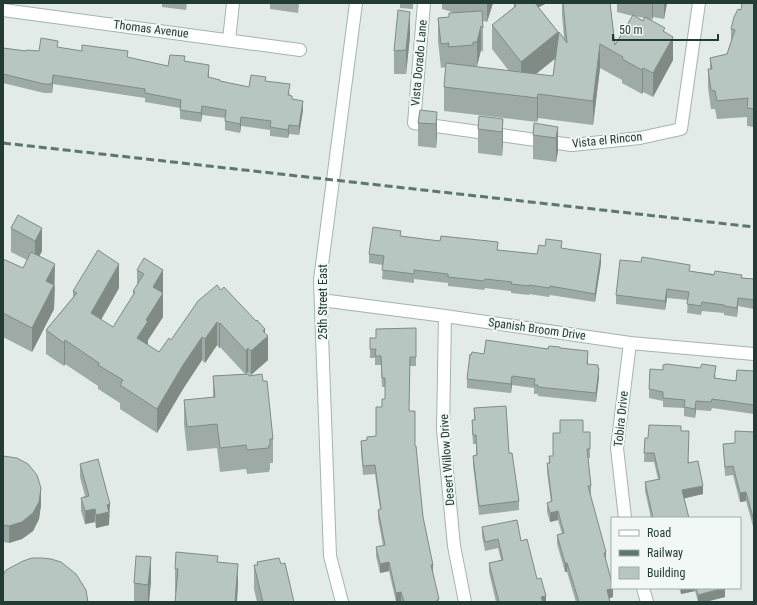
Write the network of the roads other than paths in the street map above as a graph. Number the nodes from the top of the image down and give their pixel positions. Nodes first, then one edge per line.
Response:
1 (233, 3) edge
2 (356, 3) edge
3 (424, 3) edge
4 (699, 3) edge
5 (3, 10) edge
6 (229, 40) junction
7 (300, 50) dead end
8 (414, 123) joint
9 (321, 300) junction
10 (446, 316) junction
11 (630, 343) junction
12 (754, 354) edge
13 (625, 517) edge
14 (643, 589) edge
15 (342, 602) edge
16 (465, 602) edge
17 (647, 602) edge

1 - 6 street
2 - 9 street, 25th Street East
3 - 8 street, Vista Dorado Lane
4 - 8 street, Vista el Rincon
5 - 6 street, Thomas Avenue
6 - 7 street, Thomas Avenue
9 - 10 street, Spanish Broom Drive
9 - 15 street, 25th Street East
10 - 11 street, Spanish Broom Drive
10 - 16 street, Desert Willow Drive
11 - 12 street, Spanish Broom Drive
11 - 13 street, Tobira Drive
14 - 17 street

